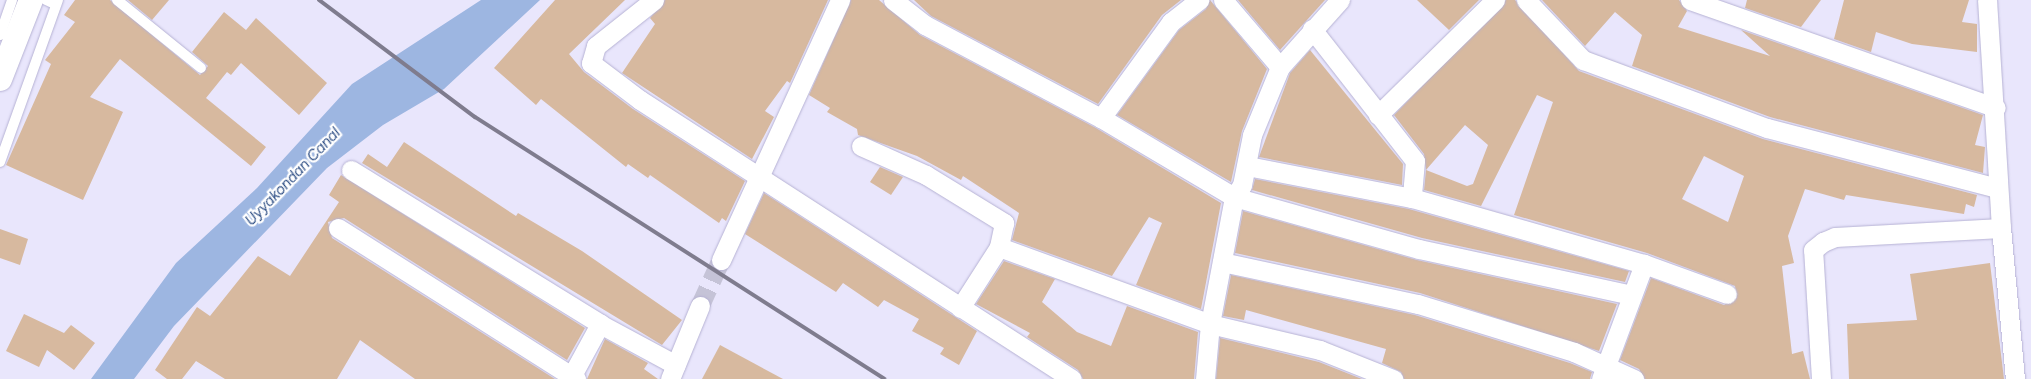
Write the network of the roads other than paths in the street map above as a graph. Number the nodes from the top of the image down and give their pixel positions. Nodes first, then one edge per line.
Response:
1 (12, 0) edge
2 (31, 0) edge
3 (117, 0) edge
4 (654, 0) edge
5 (840, 0) edge
6 (893, 0) edge
7 (1199, 0) edge
8 (1223, 0) edge
9 (1340, 0) edge
10 (1495, 0) edge
11 (1526, 0) edge
12 (1690, 0) edge
13 (1987, 0) edge
14 (53, 2) edge
15 (1312, 29) junction
16 (0, 35) edge
17 (1280, 67) junction
18 (201, 68) dead end
19 (0, 79) edge
20 (1996, 108) junction
21 (1378, 115) junction
22 (1101, 118) junction
23 (862, 146) dead end
24 (0, 162) edge
25 (1247, 166) junction
26 (352, 170) dead end
27 (761, 174) junction
28 (1997, 188) junction
29 (1234, 197) junction
30 (1412, 198) junction
31 (338, 228) dead end
32 (2001, 228) junction
33 (999, 247) junction
34 (722, 260) tunnel mouth
35 (1222, 262) junction
36 (1644, 264) junction
37 (1727, 294) dead end
38 (1631, 295) junction
39 (700, 306) tunnel mouth
40 (960, 308) junction
41 (600, 324) junction
42 (1210, 324) junction
43 (673, 372) edge
44 (1604, 373) edge
45 (572, 378) edge
46 (1072, 379) edge
47 (1205, 379) edge
48 (1393, 379) edge
49 (1634, 379) edge
50 (1822, 379) edge
51 (2016, 379) edge

1 - 16 lane
2 - 19 street
3 - 18 lane
4 - 27 street
5 - 27 street
6 - 22 street
7 - 22 street
8 - 17 street
9 - 15 street
10 - 21 street
11 - 28 street
12 - 20 street
13 - 20 street
14 - 24 lane
15 - 17 street
15 - 21 street
17 - 25 street
20 - 28 street
21 - 30 street
22 - 29 street
23 - 33 street
25 - 29 street
25 - 30 street
26 - 41 street
27 - 34 street
27 - 40 street
28 - 32 street
29 - 35 street
29 - 38 street
30 - 36 street
31 - 45 street
32 - 50 street
32 - 51 street
33 - 40 street
33 - 42 street
35 - 42 street
35 - 44 street
36 - 37 street
36 - 38 street
38 - 44 street
39 - 43 street
40 - 46 street
41 - 43 street
41 - 45 street
42 - 47 street
42 - 48 street
44 - 49 street

